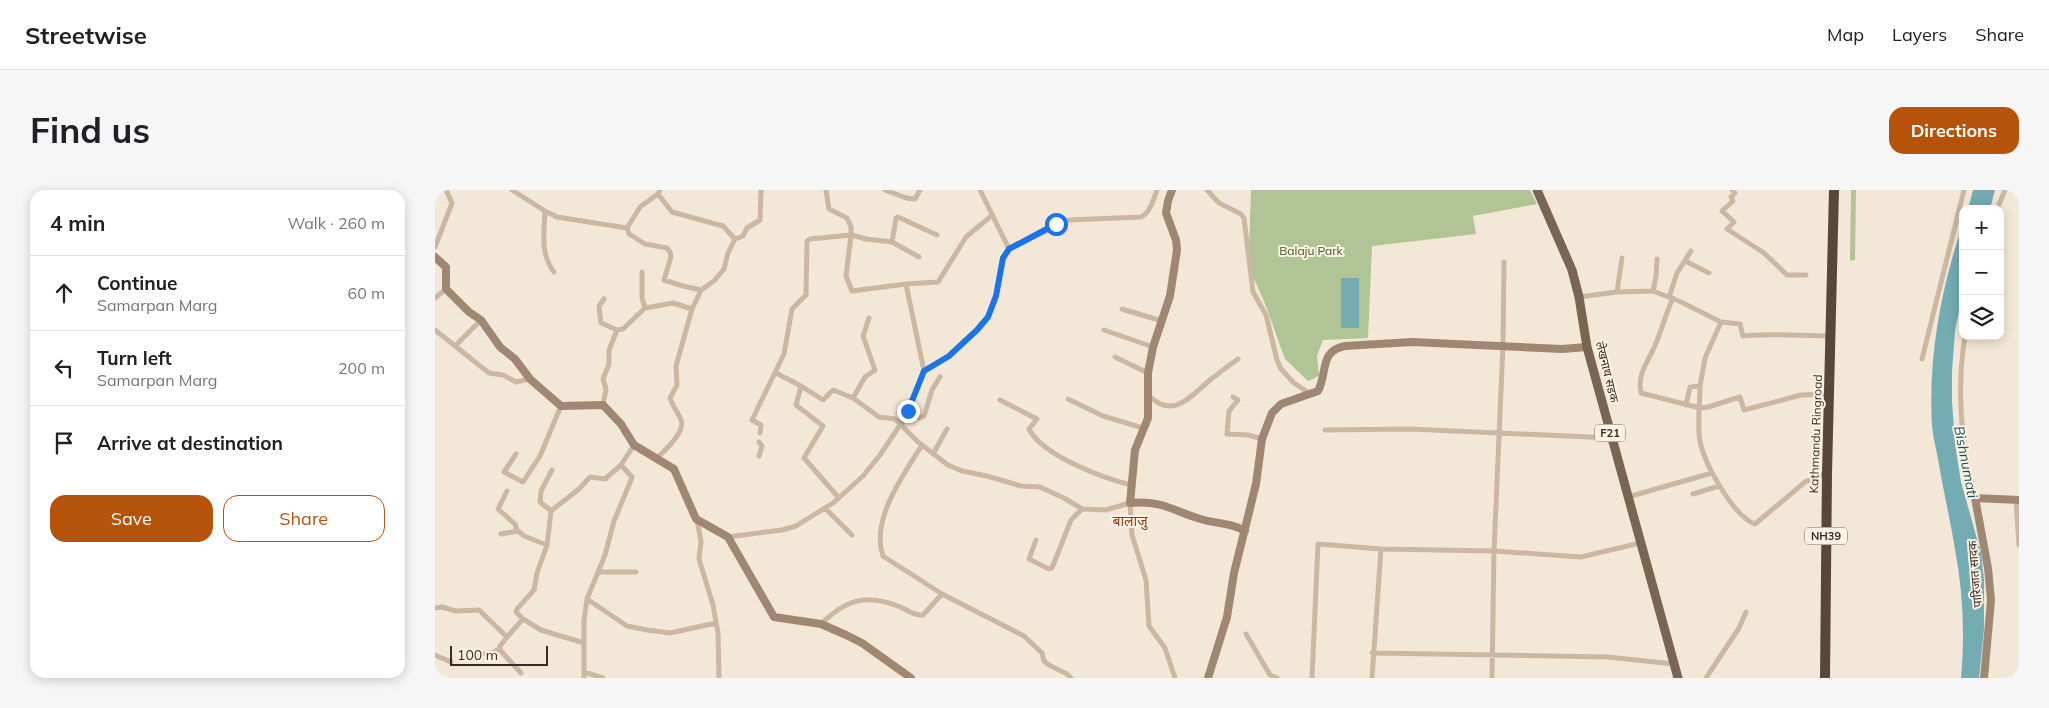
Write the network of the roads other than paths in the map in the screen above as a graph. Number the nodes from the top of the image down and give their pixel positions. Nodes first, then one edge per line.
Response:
1 (446, 190) edge
2 (512, 190) edge
3 (761, 190) edge
4 (826, 190) edge
5 (885, 190) edge
6 (920, 190) edge
7 (980, 190) edge
8 (1157, 190) edge
9 (1172, 190) edge
10 (1207, 190) edge
11 (1537, 190) edge
12 (1732, 190) edge
13 (1834, 190) edge
14 (1964, 190) edge
15 (2005, 190) edge
16 (659, 192) edge
17 (1999, 205) edge
18 (545, 211) junction
19 (991, 216) junction
20 (628, 231) junction
21 (851, 235) junction
22 (937, 235) dead end
23 (735, 239) junction
24 (892, 242) junction
25 (435, 247) edge
26 (1009, 249) junction
27 (1691, 251) dead end
28 (435, 257) edge
29 (919, 257) dead end
30 (1622, 258) dead end
31 (1657, 259) dead end
32 (1685, 261) junction
33 (1504, 262) dead end
34 (554, 272) dead end
35 (642, 272) dead end
36 (1709, 273) dead end
37 (1806, 275) dead end
38 (906, 284) junction
39 (446, 288) junction
40 (701, 290) junction
41 (1653, 291) junction
42 (1617, 292) junction
43 (1671, 297) junction
44 (435, 298) edge
45 (1579, 298) junction
46 (604, 299) dead end
47 (645, 308) junction
48 (692, 309) junction
49 (1122, 309) dead end
50 (869, 318) dead end
51 (481, 320) junction
52 (1162, 321) junction
53 (1721, 322) junction
54 (435, 330) edge
55 (617, 330) junction
56 (1104, 330) dead end
57 (1831, 336) junction
58 (1965, 340) edge
59 (1503, 345) junction
60 (455, 346) junction
61 (1153, 347) junction
62 (1587, 347) junction
63 (1115, 357) dead end
64 (1238, 359) dead end
65 (1922, 360) dead end
66 (924, 371) junction
67 (776, 373) junction
68 (1148, 374) junction
69 (940, 377) dead end
70 (530, 379) junction
71 (801, 386) junction
72 (1700, 386) junction
73 (1309, 393) junction
74 (1147, 394) junction
75 (1830, 394) junction
76 (1233, 397) dead end
77 (853, 398) junction
78 (1068, 399) dead end
79 (1000, 400) dead end
80 (1686, 404) junction
81 (603, 405) junction
82 (561, 406) junction
83 (1699, 408) junction
84 (908, 411) junction
85 (901, 424) junction
86 (1143, 428) junction
87 (947, 429) dead end
88 (1325, 430) dead end
89 (760, 433) dead end
90 (1499, 435) junction
91 (1611, 438) junction
92 (1262, 439) junction
93 (759, 442) dead end
94 (922, 445) junction
95 (634, 446) junction
96 (516, 454) dead end
97 (933, 454) junction
98 (759, 456) dead end
99 (655, 460) junction
100 (621, 465) junction
101 (552, 470) dead end
102 (1712, 473) junction
103 (1827, 473) junction
104 (1131, 485) junction
105 (1719, 486) junction
106 (507, 491) dead end
107 (1693, 494) dead end
108 (1627, 497) junction
109 (839, 498) junction
110 (1975, 498) junction
111 (2017, 500) edge
112 (1130, 504) junction
113 (825, 508) junction
114 (1082, 509) junction
115 (551, 511) junction
116 (696, 519) junction
117 (517, 531) junction
118 (1245, 531) junction
119 (501, 534) dead end
120 (852, 535) dead end
121 (728, 538) junction
122 (1037, 540) dead end
123 (1640, 543) junction
124 (547, 544) junction
125 (2019, 545) edge
126 (1381, 549) junction
127 (1494, 551) junction
128 (598, 572) junction
129 (637, 572) dead end
130 (942, 594) junction
131 (587, 599) junction
132 (435, 608) edge
133 (1746, 612) dead end
134 (523, 619) junction
135 (716, 623) junction
136 (821, 624) junction
137 (1246, 634) dead end
138 (507, 637) junction
139 (584, 643) junction
140 (500, 648) junction
141 (1372, 653) junction
142 (478, 654) dead end
143 (435, 655) edge
144 (1493, 655) junction
145 (451, 662) dead end
146 (1674, 664) junction
147 (521, 674) dead end
148 (584, 675) edge
149 (1068, 677) edge
150 (603, 678) edge
151 (719, 678) edge
152 (911, 678) edge
153 (1175, 678) edge
154 (1208, 678) edge
155 (1277, 678) edge
156 (1312, 678) edge
157 (1372, 678) edge
158 (1492, 678) edge
159 (1678, 678) edge
160 (1706, 678) edge
161 (1825, 678) edge
162 (1985, 678) edge

1 - 25 street
2 - 18 street
3 - 23 street
4 - 21 street
5 - 6 street
7 - 19 street
8 - 26 street
9 - 52 street
10 - 73 street
11 - 45 main road, लेखनाथ सडक / F21
12 - 37 street
13 - 57 highway, Kathmandu Ringroad / NH39
14 - 65 street
15 - 17 street
16 - 20 street
16 - 23 street
18 - 20 street
18 - 34 street
19 - 26 street
19 - 38 street
20 - 40 street
21 - 24 street
21 - 38 street
21 - 67 street
22 - 24 street
23 - 40 street
24 - 29 street
26 - 66 street
27 - 32 street
28 - 39 street
30 - 42 street
31 - 41 street
32 - 36 street
32 - 43 street
33 - 59 street
35 - 47 street
38 - 66 street
39 - 44 street
39 - 51 street
40 - 48 street
41 - 42 street
41 - 43 street
42 - 45 street
43 - 53 street
43 - 80 street
45 - 62 main road, लेखनाथ सडक / F21
46 - 55 street
47 - 48 street
47 - 55 street
48 - 99 street
49 - 52 street
50 - 77 street
51 - 60 street
51 - 70 street
52 - 61 street
53 - 57 street
53 - 72 street
54 - 60 street
55 - 81 street
56 - 61 street
57 - 75 highway, Kathmandu Ringroad / NH39
58 - 110 street
59 - 62 street
59 - 73 street
59 - 90 street
60 - 70 street
61 - 68 street
62 - 91 main road, लेखनाथ सडक / F21
63 - 68 street
64 - 74 street
66 - 84 street
67 - 71 street
67 - 89 street
68 - 74 street
69 - 84 street
70 - 82 street
71 - 77 street
71 - 109 street
72 - 80 street
72 - 83 street
73 - 92 street
74 - 86 street
75 - 83 street
75 - 103 highway, Kathmandu Ringroad / NH39
76 - 92 street
77 - 85 street
78 - 86 street
79 - 104 street
80 - 83 street
81 - 82 street
81 - 95 street
82 - 96 street
83 - 102 street
84 - 85 street
85 - 94 street
85 - 109 street
86 - 104 street
87 - 97 street
88 - 90 street
90 - 91 street
90 - 127 street
91 - 108 main road, लेखनाथ सडक / F21
92 - 118 street
93 - 98 street
94 - 97 street
94 - 130 street
95 - 99 street
95 - 100 street
97 - 114 street
99 - 116 street
100 - 115 street
100 - 128 street
101 - 115 street
102 - 105 street
102 - 108 street
103 - 105 street
103 - 161 highway, Kathmandu Ringroad / NH39
104 - 112 street
105 - 107 street
106 - 117 street
108 - 123 main road, लेखनाथ सडक / F21
109 - 113 street
110 - 111 street
110 - 162 street, पारिजात सादक
111 - 125 street
112 - 114 street
112 - 118 street
112 - 153 street
113 - 120 street
113 - 121 street
114 - 122 street
115 - 124 street
116 - 121 street
116 - 135 street
117 - 119 street
117 - 124 street
118 - 154 street
121 - 136 street
123 - 127 street
123 - 146 main road, लेखनाथ सडक / F21
124 - 134 street
126 - 127 street
126 - 141 street
126 - 156 street
127 - 144 street
128 - 129 street
128 - 131 street
130 - 136 street
130 - 149 street
131 - 135 street
131 - 139 street
132 - 138 street
133 - 160 street
134 - 138 street
134 - 139 street
135 - 151 street
136 - 152 street
137 - 155 street
138 - 140 street
139 - 148 street
140 - 142 street
140 - 147 street
141 - 144 street
141 - 157 street
143 - 145 street
144 - 146 street
144 - 158 street
146 - 159 main road, लेखनाथ सडक / F21
148 - 150 street

